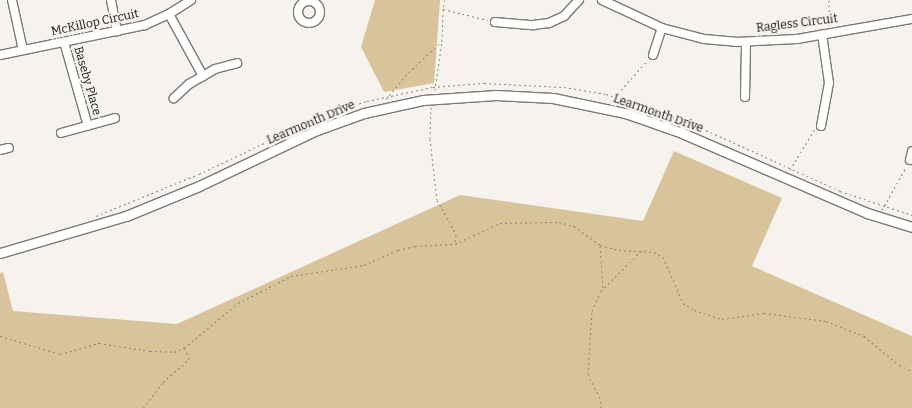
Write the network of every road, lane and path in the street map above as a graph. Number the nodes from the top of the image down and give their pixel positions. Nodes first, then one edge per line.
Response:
1 (12, 0) edge
2 (111, 0) edge
3 (191, 0) edge
4 (444, 0) edge
5 (579, 0) edge
6 (602, 0) edge
7 (829, 0) edge
8 (443, 9) junction
9 (169, 14) junction
10 (912, 19) edge
11 (495, 22) joint
12 (662, 28) junction
13 (117, 32) junction
14 (826, 34) junction
15 (442, 41) junction
16 (64, 42) junction
17 (746, 43) junction
18 (23, 50) junction
19 (0, 55) edge
20 (653, 55) joint
21 (237, 63) dead end
22 (203, 76) junction
23 (436, 87) junction
24 (388, 97) junction
25 (614, 97) junction
26 (746, 97) dead end
27 (174, 98) dead end
28 (433, 99) junction
29 (389, 107) junction
30 (605, 107) junction
31 (114, 118) dead end
32 (88, 126) junction
33 (821, 126) joint
34 (61, 133) dead end
35 (9, 148) dead end
36 (0, 150) edge
37 (912, 151) edge
38 (910, 160) joint
39 (791, 168) junction
40 (785, 178) junction
41 (884, 206) junction
42 (912, 215) edge
43 (94, 217) dead end
44 (878, 217) junction
45 (912, 227) edge
46 (455, 244) junction
47 (600, 245) junction
48 (642, 250) junction
49 (0, 253) edge
50 (603, 288) junction
51 (0, 336) edge
52 (184, 348) junction
53 (912, 371) edge
54 (143, 408) edge
55 (602, 408) edge

1 - 18 street
2 - 13 street
3 - 9 street, McKillop Circuit
4 - 8 path
5 - 11 street
6 - 12 street, Ragless Circuit
7 - 14 path
8 - 11 path
8 - 15 path
9 - 13 street, McKillop Circuit
9 - 22 street
10 - 14 street, Ragless Circuit
12 - 17 street, Ragless Circuit
12 - 20 street
13 - 16 street, McKillop Circuit
14 - 17 street, Ragless Circuit
14 - 33 street
15 - 23 path
15 - 24 path
16 - 18 street, McKillop Circuit
16 - 32 street, Baseby Place
17 - 26 street
18 - 19 street, McKillop Circuit
20 - 25 path
21 - 22 street
22 - 27 street
23 - 24 path
23 - 25 path
23 - 28 path
24 - 29 path
24 - 43 path
25 - 30 path
25 - 39 path
28 - 29 street, Learmonth Drive
28 - 30 street, Learmonth Drive
28 - 46 path
29 - 49 street, Learmonth Drive
30 - 40 street, Learmonth Drive
31 - 32 street, Baseby Place
32 - 34 street, Baseby Place
33 - 39 path
35 - 36 street
37 - 38 street
38 - 41 path
39 - 40 path
39 - 41 path
40 - 44 street, Learmonth Drive
41 - 42 path
41 - 44 path
44 - 45 street, Learmonth Drive
46 - 47 path
46 - 52 path
47 - 48 path
47 - 50 path
48 - 50 path
48 - 53 path
50 - 55 path
51 - 52 path
52 - 54 path

